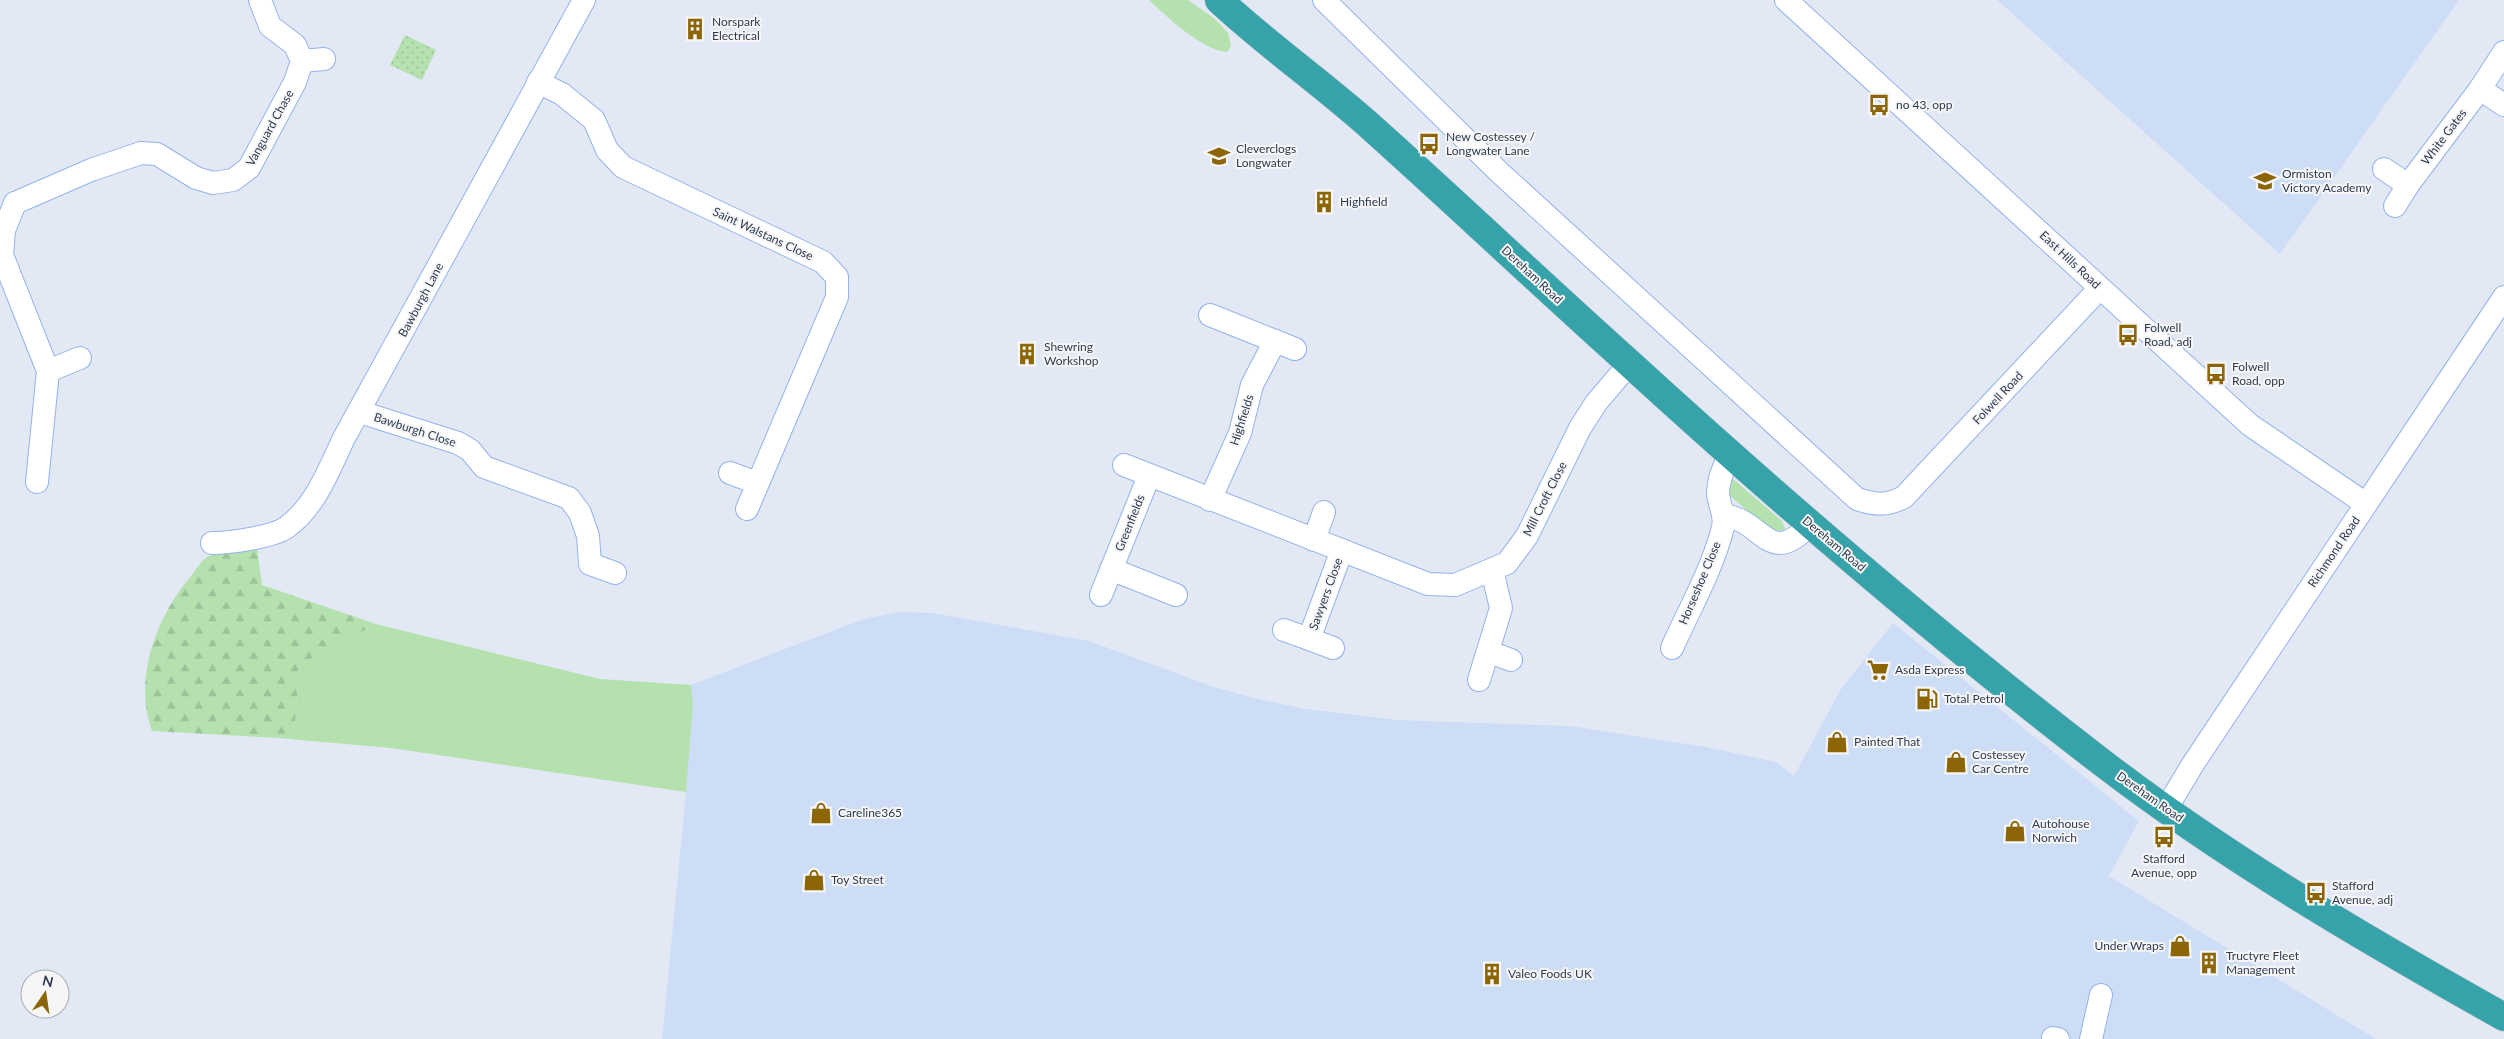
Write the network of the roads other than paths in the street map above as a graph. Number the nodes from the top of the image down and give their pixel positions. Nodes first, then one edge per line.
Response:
1 (260, 0) edge
2 (584, 0) edge
3 (1219, 0) edge
4 (1324, 0) edge
5 (1786, 0) edge
6 (2504, 52) edge
7 (538, 82) junction
8 (2480, 89) junction
9 (2504, 105) edge
10 (2384, 169) dead end
11 (2408, 185) junction
12 (7, 197) edge
13 (2395, 206) dead end
14 (1, 242) edge
15 (2100, 288) junction
16 (2504, 297) edge
17 (1210, 315) dead end
18 (80, 358) dead end
19 (1629, 364) junction
20 (48, 371) junction
21 (360, 412) junction
22 (1730, 453) junction
23 (1124, 465) dead end
24 (730, 474) dead end
25 (1149, 476) junction
26 (37, 482) dead end
27 (757, 483) junction
28 (1210, 500) junction
29 (2366, 504) junction
30 (747, 509) dead end
31 (1324, 512) dead end
32 (1724, 515) junction
33 (1810, 524) junction
34 (1314, 540) junction
35 (212, 543) dead end
36 (1342, 550) junction
37 (1111, 570) junction
38 (1492, 570) junction
39 (614, 573) dead end
40 (1101, 595) dead end
41 (1176, 595) dead end
42 (1284, 630) dead end
43 (1309, 639) junction
44 (1333, 648) dead end
45 (1672, 648) dead end
46 (1489, 652) junction
47 (1511, 660) dead end
48 (1479, 680) dead end
49 (2166, 809) junction
50 (2101, 995) dead end
51 (2504, 1017) edge
52 (2091, 1039) edge

1 - 12 street, Vanguard Chase
2 - 7 street, Bawburgh Lane
3 - 19 highway, Dereham Road
4 - 15 street, Folwell Road
5 - 15 street, East Hills Road
6 - 8 street, White Gates
7 - 21 street, Bawburgh Lane
7 - 27 street, Saint Walstans Close
8 - 9 street
8 - 11 street, White Gates
10 - 11 street
11 - 13 street, White Gates
12 - 14 street, Vanguard Chase
14 - 20 street, Vanguard Chase
15 - 29 street, East Hills Road
16 - 29 street, Richmond Road
17 - 28 street, Highfields
18 - 20 street
19 - 22 highway, Dereham Road
19 - 38 street, Mill Croft Close
20 - 26 street, Vanguard Chase
21 - 35 street, Bawburgh Lane
21 - 39 street, Bawburgh Close
22 - 32 street, Horseshoe Close
22 - 33 highway, Dereham Road
23 - 25 street, Mill Croft Close
24 - 27 street
25 - 28 street, Mill Croft Close
25 - 37 street, Greenfields
27 - 30 street, Saint Walstans Close
28 - 34 street, Mill Croft Close
29 - 49 street, Richmond Road
31 - 34 street
32 - 33 street
32 - 45 street, Horseshoe Close
33 - 49 highway, Dereham Road
34 - 36 street, Mill Croft Close
36 - 38 street, Mill Croft Close
36 - 43 street, Sawyers Close
37 - 40 street, Greenfields
37 - 41 street
38 - 46 street
42 - 43 street, Sawyers Close
43 - 44 street, Sawyers Close
46 - 47 street
46 - 48 street
49 - 51 highway, Dereham Road
50 - 52 street

